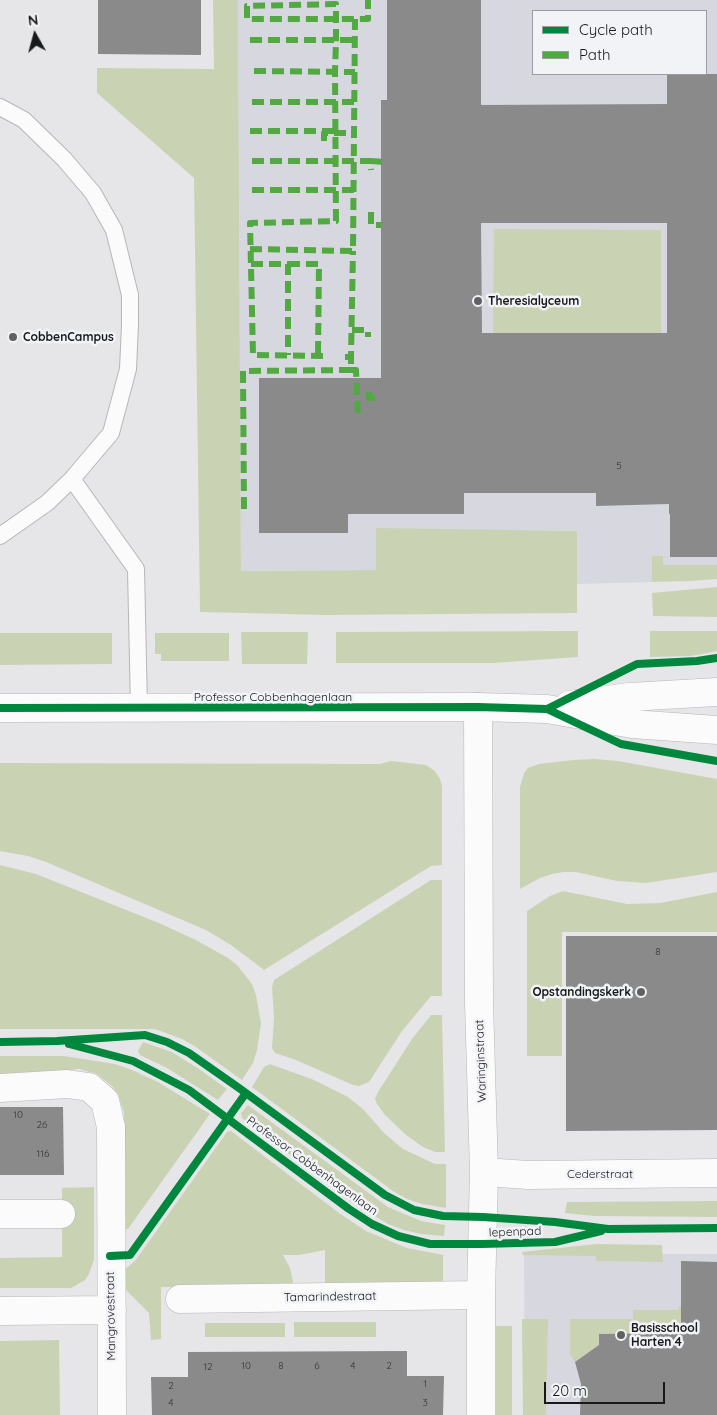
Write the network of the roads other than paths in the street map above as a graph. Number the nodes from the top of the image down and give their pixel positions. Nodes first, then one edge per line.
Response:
1 (0, 107) edge
2 (72, 479) junction
3 (0, 536) edge
4 (717, 692) edge
5 (478, 707) junction
6 (0, 708) edge
7 (139, 708) junction
8 (546, 709) junction
9 (717, 730) edge
10 (0, 1088) edge
11 (484, 1172) junction
12 (717, 1173) edge
13 (0, 1214) edge
14 (60, 1214) dead end
15 (480, 1295) junction
16 (180, 1298) dead end
17 (112, 1310) junction
18 (0, 1312) edge
19 (112, 1415) edge
20 (481, 1415) edge

1 - 2 lane
2 - 3 lane
2 - 7 lane
4 - 8 street, Professor Cobbenhagenlaan
5 - 7 street, Professor Cobbenhagenlaan
5 - 8 street, Professor Cobbenhagenlaan
5 - 11 street, Waringinstraat
6 - 7 street, Professor Cobbenhagenlaan
8 - 9 street, Professor Cobbenhagenlaan
10 - 17 street, Mangrovestraat
11 - 12 street, Cederstraat
11 - 15 street, Waringinstraat
13 - 14 street
15 - 16 street, Tamarindestraat
15 - 20 street, Waringinstraat
17 - 18 street
17 - 19 street, Mangrovestraat

